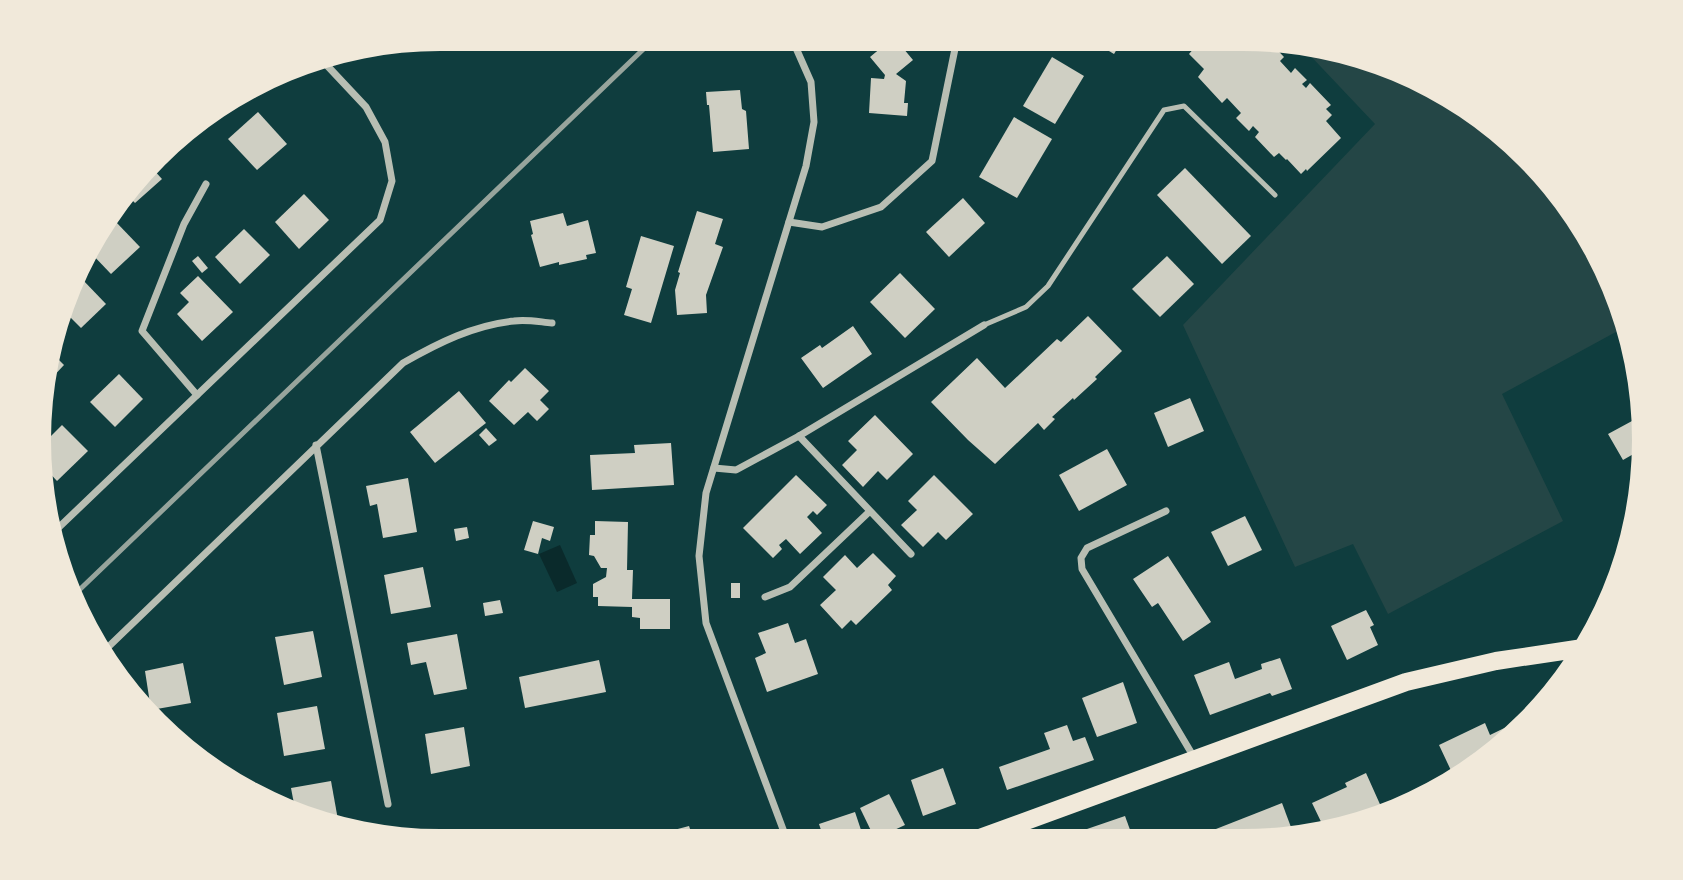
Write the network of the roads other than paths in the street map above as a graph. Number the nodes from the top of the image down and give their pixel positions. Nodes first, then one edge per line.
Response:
1 (797, 51) edge
2 (955, 51) edge
3 (329, 67) edge
4 (206, 184) dead end
5 (1275, 195) dead end
6 (789, 222) junction
7 (552, 323) dead end
8 (984, 325) joint
9 (197, 395) junction
10 (799, 436) junction
11 (316, 445) junction
12 (714, 468) junction
13 (1166, 511) dead end
14 (869, 512) junction
15 (60, 525) edge
16 (911, 554) dead end
17 (765, 597) dead end
18 (110, 646) edge
19 (1571, 650) edge
20 (1195, 759) junction
21 (388, 804) dead end
22 (783, 829) edge
23 (1014, 829) edge

1 - 6 street
2 - 6 street
3 - 9 street
4 - 9 street
5 - 8 lane
6 - 12 street
7 - 11 street
8 - 10 street
9 - 15 street
10 - 12 street
10 - 14 street
11 - 18 street
11 - 21 street
12 - 22 street
13 - 20 street
14 - 16 street
14 - 17 street
19 - 20 main road
20 - 23 main road

